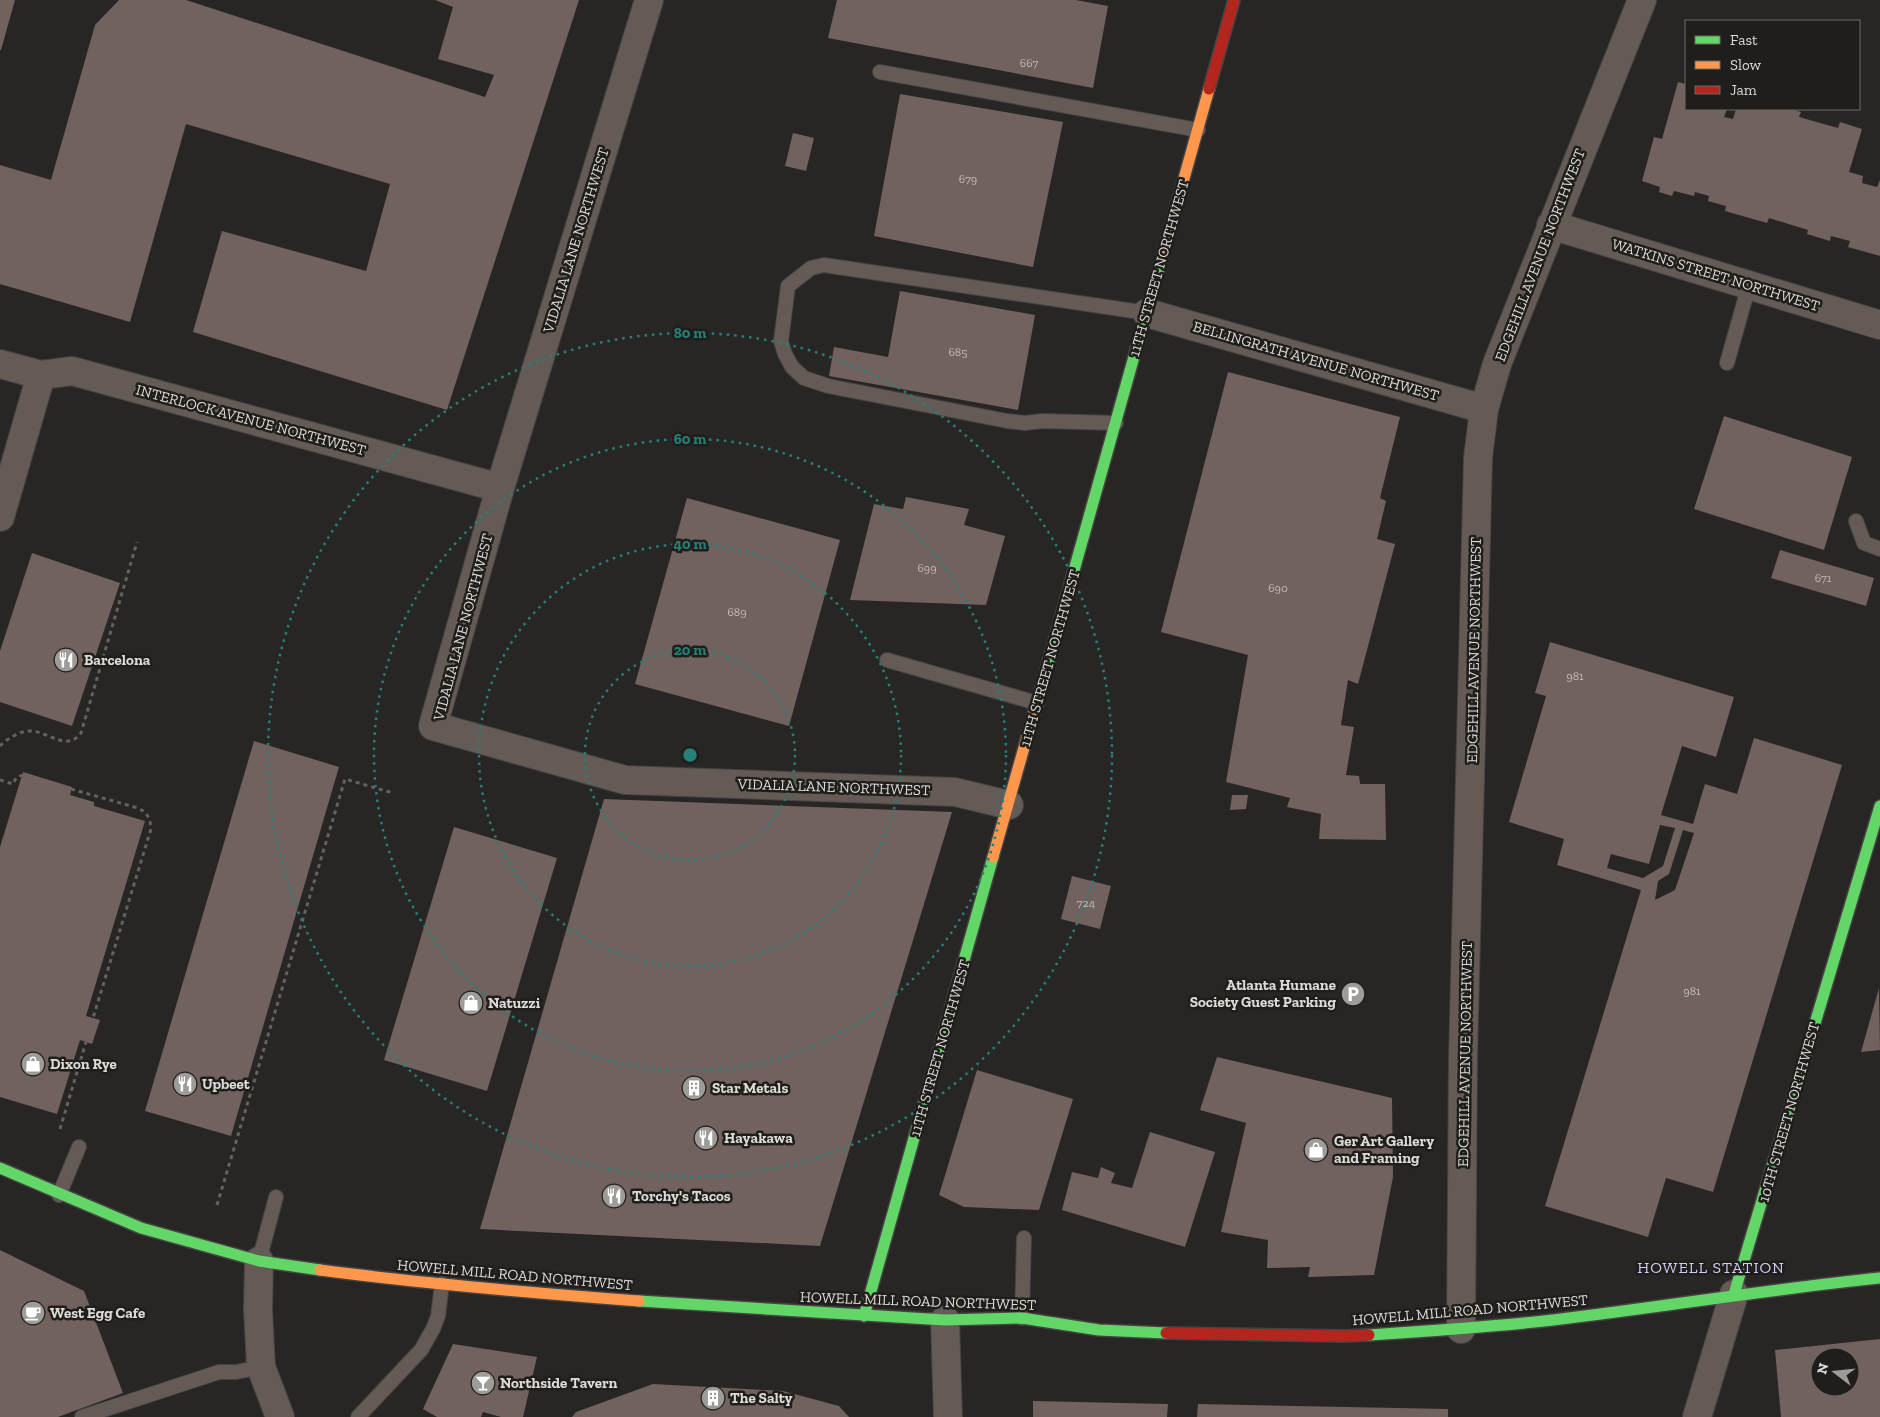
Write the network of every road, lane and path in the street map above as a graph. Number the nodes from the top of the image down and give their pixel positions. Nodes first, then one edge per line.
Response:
1 (649, 0) edge
2 (1234, 0) edge
3 (1642, 0) edge
4 (880, 72) dead end
5 (1198, 130) junction
6 (1551, 225) junction
7 (1750, 285) junction
8 (1147, 313) junction
9 (1880, 325) edge
10 (1727, 363) dead end
11 (0, 364) edge
12 (41, 375) junction
13 (1484, 409) junction
14 (1116, 423) junction
15 (500, 488) junction
16 (0, 517) edge
17 (1856, 521) dead end
18 (137, 542) dead end
19 (1880, 549) edge
20 (887, 660) dead end
21 (1037, 703) junction
22 (0, 746) edge
23 (22, 775) dead end
24 (0, 780) edge
25 (72, 789) dead end
26 (393, 793) dead end
27 (1009, 805) junction
28 (1880, 806) edge
29 (1873, 857) edge
30 (93, 1018) dead end
31 (86, 1042) dead end
32 (60, 1131) dead end
33 (79, 1147) dead end
34 (0, 1168) edge
35 (59, 1194) junction
36 (276, 1197) dead end
37 (217, 1205) dead end
38 (1024, 1238) dead end
39 (259, 1262) junction
40 (1880, 1278) edge
41 (442, 1284) junction
42 (1734, 1294) junction
43 (864, 1316) junction
44 (1022, 1318) junction
45 (945, 1320) junction
46 (1461, 1329) junction
47 (260, 1366) junction
48 (82, 1417) edge
49 (280, 1417) edge
50 (358, 1417) edge
51 (948, 1417) edge
52 (1698, 1417) edge

1 - 15 street, VIDALIA LANE NORTHWEST
2 - 5 main road, 11TH STREET NORTHWEST
3 - 6 street, EDGEHILL AVENUE NORTHWEST
4 - 5 lane
5 - 8 main road, 11TH STREET NORTHWEST
6 - 7 street, WATKINS STREET NORTHWEST
6 - 13 street, EDGEHILL AVENUE NORTHWEST
7 - 9 street, WATKINS STREET NORTHWEST
7 - 10 lane
8 - 13 street, BELLINGRATH AVENUE NORTHWEST
8 - 14 main road, 11TH STREET NORTHWEST
8 - 14 lane
11 - 12 street, INTERLOCK AVENUE NORTHWEST
12 - 15 street, INTERLOCK AVENUE NORTHWEST
12 - 16 street
13 - 46 street, EDGEHILL AVENUE NORTHWEST
14 - 21 main road, 11TH STREET NORTHWEST
15 - 27 street, VIDALIA LANE NORTHWEST
17 - 19 lane
18 - 22 path
20 - 21 lane
21 - 27 main road, 11TH STREET NORTHWEST
23 - 24 path
25 - 30 path
26 - 37 path
27 - 43 main road, 11TH STREET NORTHWEST
28 - 29 main road, 10TH STREET NORTHWEST
29 - 42 main road, 10TH STREET NORTHWEST
31 - 32 path
33 - 35 lane
34 - 35 main road, HOWELL MILL ROAD NORTHWEST
35 - 39 main road, HOWELL MILL ROAD NORTHWEST
36 - 39 lane
38 - 44 lane
39 - 41 main road, HOWELL MILL ROAD NORTHWEST
39 - 47 street
40 - 42 main road, HOWELL MILL ROAD NORTHWEST
41 - 43 main road, HOWELL MILL ROAD NORTHWEST
41 - 50 lane
42 - 46 main road, HOWELL MILL ROAD NORTHWEST
42 - 52 street, 10TH STREET NORTHWEST
43 - 45 main road, HOWELL MILL ROAD NORTHWEST
44 - 45 main road, HOWELL MILL ROAD NORTHWEST
44 - 46 main road, HOWELL MILL ROAD NORTHWEST
45 - 51 street
47 - 48 lane
47 - 49 street

